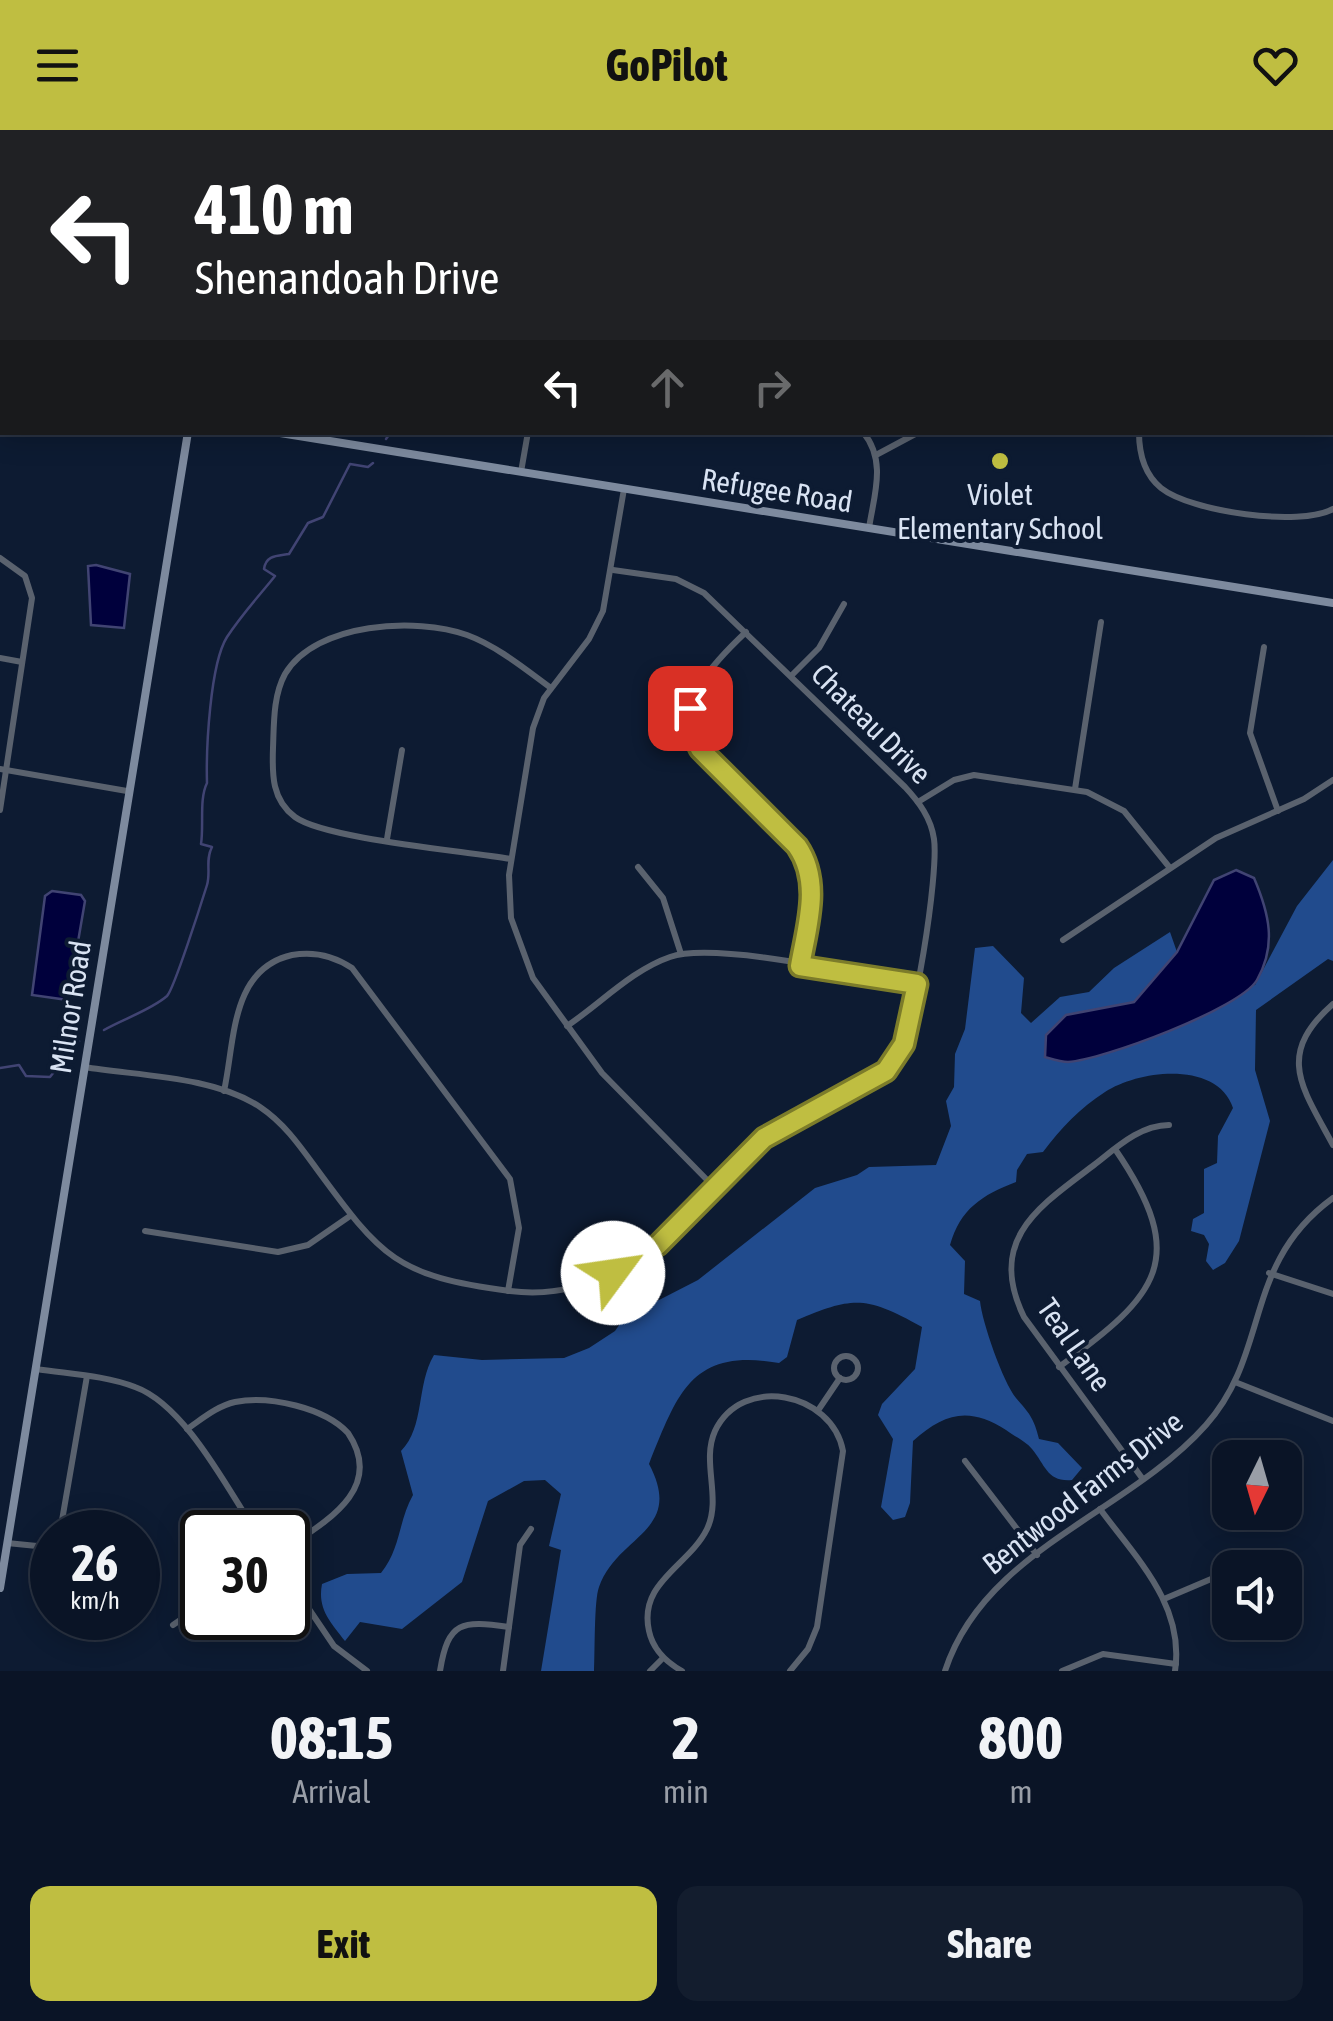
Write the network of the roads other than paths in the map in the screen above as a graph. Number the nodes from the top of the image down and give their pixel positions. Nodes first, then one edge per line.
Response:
1 (187, 435) edge
2 (293, 435) edge
3 (527, 435) edge
4 (865, 435) edge
5 (913, 435) edge
6 (1140, 435) edge
7 (876, 455) junction
8 (521, 472) junction
9 (624, 489) junction
10 (1333, 508) edge
11 (869, 528) junction
12 (0, 558) edge
13 (613, 570) junction
14 (1333, 603) edge
15 (844, 604) dead end
16 (1101, 622) dead end
17 (746, 632) junction
18 (1264, 647) dead end
19 (0, 658) edge
20 (22, 662) junction
21 (791, 676) junction
22 (551, 688) junction
23 (402, 750) dead end
24 (3, 770) edge
25 (1333, 780) edge
26 (1075, 789) junction
27 (127, 791) junction
28 (918, 802) junction
29 (0, 810) edge
30 (1278, 811) junction
31 (388, 839) junction
32 (510, 859) junction
33 (638, 867) dead end
34 (1170, 868) junction
35 (1063, 940) dead end
36 (682, 954) junction
37 (800, 966) junction
38 (917, 984) junction
39 (1333, 1004) edge
40 (566, 1026) junction
41 (84, 1067) junction
42 (224, 1091) junction
43 (1170, 1125) dead end
44 (1333, 1145) edge
45 (1115, 1149) junction
46 (715, 1188) junction
47 (1333, 1198) edge
48 (350, 1216) junction
49 (145, 1230) dead end
50 (1269, 1273) junction
51 (508, 1291) junction
52 (1333, 1294) edge
53 (1060, 1366) junction
54 (36, 1369) junction
55 (87, 1376) junction
56 (840, 1378) dead end
57 (1235, 1382) junction
58 (819, 1408) junction
59 (1333, 1421) edge
60 (187, 1430) junction
61 (965, 1461) dead end
62 (1142, 1478) junction
63 (1100, 1509) junction
64 (64, 1510) edge
65 (241, 1510) edge
66 (531, 1529) dead end
67 (310, 1531) edge
68 (7, 1543) junction
69 (30, 1545) edge
70 (1037, 1555) junction
71 (1212, 1578) edge
72 (0, 1588) edge
73 (1164, 1598) junction
74 (310, 1611) edge
75 (180, 1620) edge
76 (173, 1625) dead end
77 (509, 1627) junction
78 (663, 1658) junction
79 (1176, 1668) edge
80 (368, 1671) edge
81 (440, 1671) edge
82 (503, 1671) edge
83 (650, 1671) edge
84 (682, 1671) edge
85 (790, 1671) edge
86 (945, 1671) edge
87 (1062, 1671) edge

1 - 27 main road, Milnor Road
2 - 8 main road, Refugee Road
3 - 8 street
4 - 7 street
5 - 7 street
6 - 10 street
7 - 11 street
8 - 9 main road, Refugee Road
9 - 11 main road, Refugee Road
9 - 13 street
11 - 14 main road, Refugee Road
12 - 20 street
13 - 17 street, Chateau Drive
13 - 22 street
15 - 21 street
16 - 26 street
17 - 21 street, Chateau Drive
17 - 37 street
18 - 30 street
19 - 20 street
20 - 24 street
21 - 28 street, Chateau Drive
22 - 31 street
22 - 32 street
23 - 31 street
24 - 27 street
24 - 29 street
25 - 30 street
26 - 28 street
26 - 34 street
27 - 41 main road, Milnor Road
28 - 38 street, Chateau Drive
30 - 34 street
31 - 32 street
32 - 40 street
33 - 36 street
34 - 35 street
36 - 37 street
36 - 40 street
37 - 38 street
38 - 46 street, Chateau Drive
39 - 44 street
40 - 46 street
41 - 42 street, Chateau Drive
41 - 54 main road, Milnor Road
42 - 48 street, Chateau Drive
42 - 51 street
43 - 45 street, Teal Lane
45 - 53 street
45 - 53 street, Teal Lane
46 - 51 street, Chateau Drive
47 - 50 street, Bentwood Farms Drive
48 - 49 street
48 - 51 street, Chateau Drive
50 - 52 street
50 - 57 street, Bentwood Farms Drive
53 - 62 street, Teal Lane
54 - 55 street
54 - 68 main road, Milnor Road
55 - 60 street
55 - 64 street
56 - 58 street
57 - 59 street
57 - 62 street, Bentwood Farms Drive
58 - 78 street
58 - 85 street
60 - 65 street
60 - 67 street
61 - 70 street
62 - 63 street, Bentwood Farms Drive
63 - 70 street, Bentwood Farms Drive
63 - 73 street
66 - 77 street
68 - 69 street
68 - 72 main road, Milnor Road
70 - 86 street, Bentwood Farms Drive
71 - 73 street
73 - 79 street
74 - 80 street
75 - 76 street
77 - 81 street
77 - 82 street
78 - 83 street
78 - 84 street
79 - 87 street

